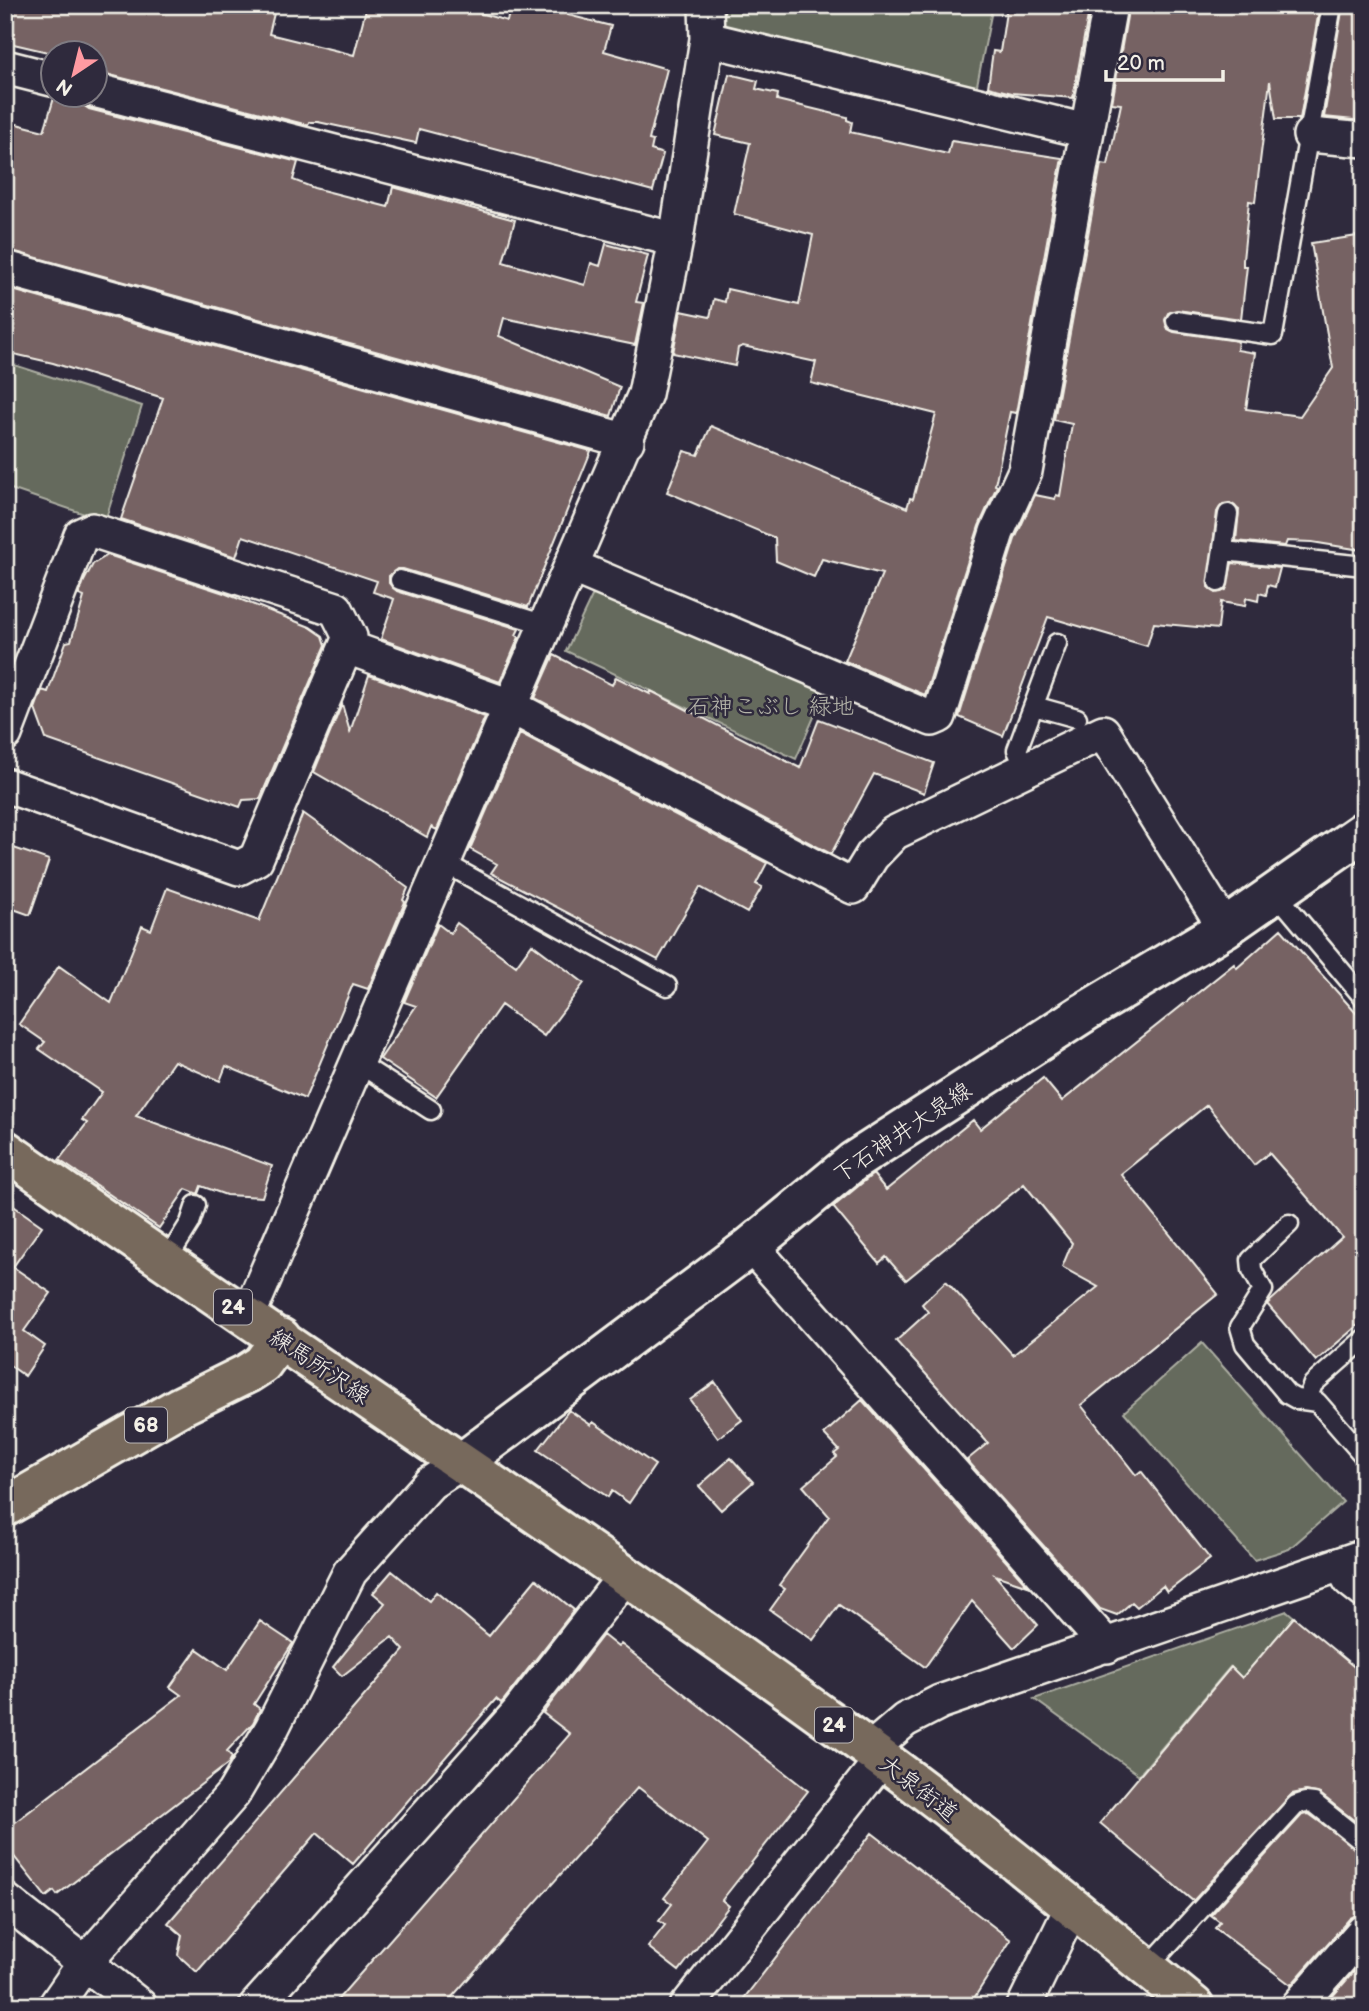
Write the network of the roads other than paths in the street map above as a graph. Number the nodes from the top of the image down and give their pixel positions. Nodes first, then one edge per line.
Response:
1 (706, 5) edge
2 (1110, 5) edge
3 (1332, 5) edge
4 (707, 39) junction
5 (5, 67) edge
6 (38, 75) edge
7 (108, 94) edge
8 (1086, 131) junction
9 (1310, 135) junction
10 (1364, 140) edge
11 (676, 240) junction
12 (5, 268) edge
13 (1176, 321) dead end
14 (626, 441) junction
15 (1227, 514) dead end
16 (1224, 551) junction
17 (571, 566) junction
18 (1364, 566) edge
19 (400, 580) dead end
20 (1218, 582) dead end
21 (546, 625) junction
22 (1057, 643) dead end
23 (346, 647) junction
24 (510, 706) junction
25 (1034, 706) junction
26 (1077, 718) dead end
27 (5, 734) edge
28 (1026, 771) junction
29 (5, 785) edge
30 (1364, 831) edge
31 (443, 862) junction
32 (1274, 891) junction
33 (1225, 928) junction
34 (667, 986) dead end
35 (1364, 998) edge
36 (358, 1063) junction
37 (431, 1110) dead end
38 (5, 1150) edge
39 (196, 1205) dead end
40 (1289, 1224) dead end
41 (751, 1246) junction
42 (165, 1263) junction
43 (248, 1316) junction
44 (281, 1338) junction
45 (1364, 1339) edge
46 (1307, 1399) junction
47 (1364, 1455) edge
48 (461, 1463) junction
49 (5, 1507) edge
50 (1353, 1561) edge
51 (624, 1577) junction
52 (1364, 1591) edge
53 (1107, 1646) junction
54 (876, 1754) junction
55 (1364, 1843) edge
56 (5, 1900) edge
57 (1072, 1907) junction
58 (1364, 1931) edge
59 (84, 1964) junction
60 (1147, 1968) junction
61 (55, 2006) edge
62 (140, 2006) edge
63 (256, 2006) edge
64 (687, 2006) edge
65 (1024, 2006) edge
66 (1194, 2006) edge
67 (1298, 2006) edge

1 - 4 street
2 - 8 street
3 - 9 lane
4 - 8 street
4 - 11 street
5 - 6 street
7 - 11 street
8 - 17 street
9 - 10 street
9 - 13 lane
11 - 14 street
12 - 14 street
14 - 17 street
15 - 16 lane
16 - 18 lane
16 - 20 lane
17 - 21 street
19 - 21 lane
21 - 24 street
22 - 25 lane
23 - 24 street
23 - 27 street
23 - 29 street
24 - 28 street
24 - 31 street
25 - 26 lane
25 - 28 lane
28 - 33 street
30 - 32 main road, 下石神井大泉線
31 - 34 lane
31 - 36 street
32 - 33 main road, 下石神井大泉線
32 - 35 lane
33 - 41 main road, 下石神井大泉線
36 - 37 lane
36 - 43 street
38 - 42 main road, 練馬所沢線 / 24
39 - 42 lane
40 - 46 lane
41 - 48 main road, 下石神井大泉線
41 - 53 street
42 - 43 main road, 練馬所沢線 / 24
43 - 44 main road, 練馬所沢線 / 24
44 - 48 main road, 練馬所沢線 / 24
44 - 49 main road, 68
45 - 46 lane
46 - 47 lane
48 - 51 main road, 大泉街道 / 24
48 - 59 street
50 - 52 street
50 - 53 street
51 - 54 main road, 大泉街道 / 24
51 - 63 street
53 - 54 street
54 - 57 main road, 大泉街道 / 24
54 - 64 street
55 - 60 lane
56 - 59 street
57 - 60 main road, 大泉街道 / 24
57 - 65 street
58 - 67 street
59 - 61 street
59 - 62 street
60 - 66 main road, 大泉街道 / 24

